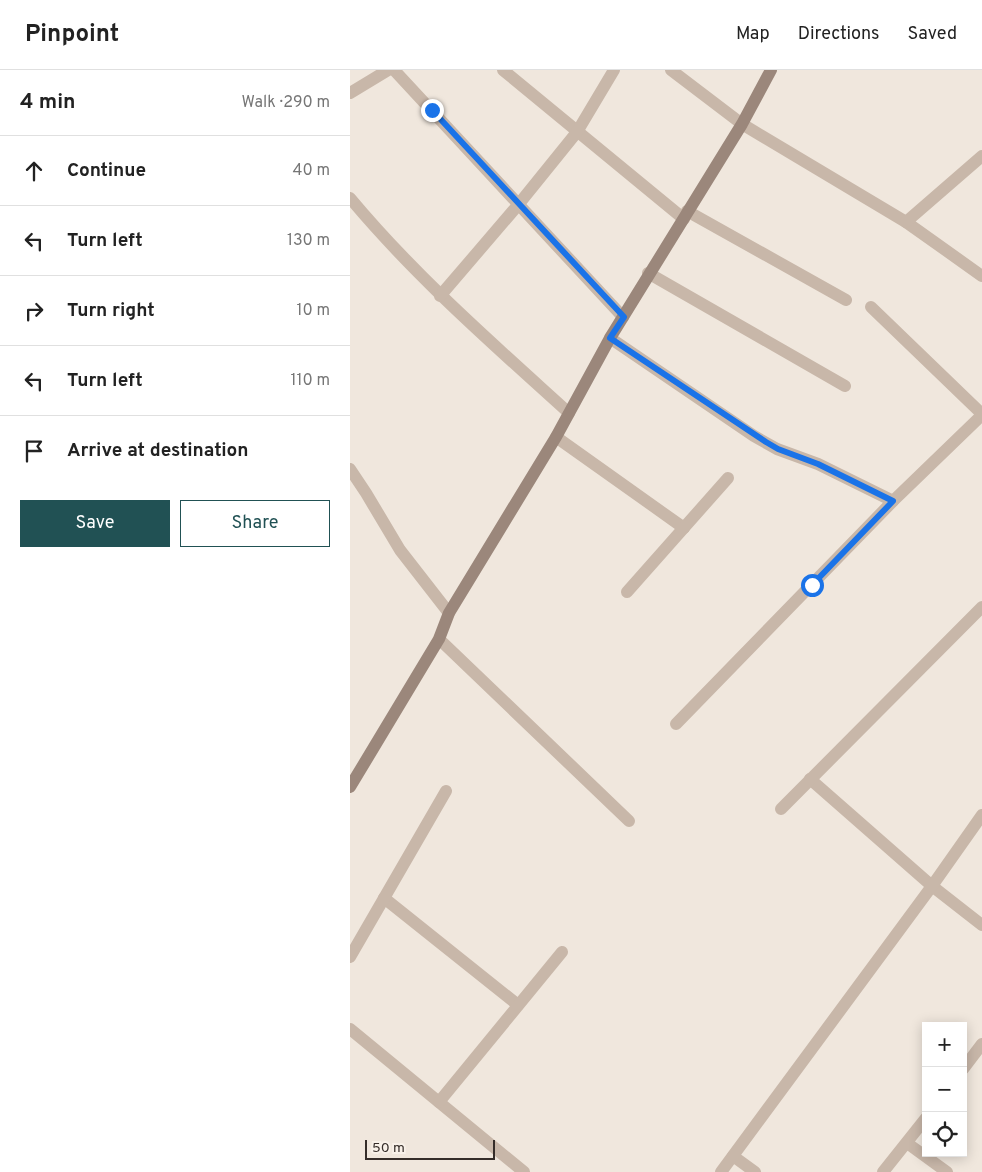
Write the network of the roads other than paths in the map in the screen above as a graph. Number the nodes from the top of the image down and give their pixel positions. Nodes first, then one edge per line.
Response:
1 (388, 70) edge
2 (394, 70) edge
3 (503, 70) edge
4 (614, 70) edge
5 (671, 70) edge
6 (771, 70) edge
7 (350, 93) edge
8 (742, 124) junction
9 (577, 132) junction
10 (982, 156) edge
11 (350, 198) edge
12 (518, 205) junction
13 (686, 215) junction
14 (906, 222) junction
15 (648, 273) junction
16 (982, 276) edge
17 (440, 296) junction
18 (846, 300) dead end
19 (871, 307) dead end
20 (624, 317) junction
21 (610, 338) junction
22 (845, 386) dead end
23 (569, 412) junction
24 (982, 414) edge
25 (556, 437) junction
26 (350, 469) edge
27 (728, 478) dead end
28 (893, 501) junction
29 (684, 528) junction
30 (627, 592) dead end
31 (982, 607) edge
32 (450, 613) junction
33 (438, 639) junction
34 (676, 724) dead end
35 (810, 779) junction
36 (350, 787) edge
37 (446, 791) dead end
38 (780, 809) dead end
39 (982, 815) edge
40 (629, 821) dead end
41 (932, 886) junction
42 (384, 898) junction
43 (982, 925) edge
44 (562, 952) dead end
45 (350, 957) edge
46 (518, 1005) junction
47 (350, 1029) edge
48 (982, 1044) edge
49 (965, 1067) edge
50 (439, 1102) junction
51 (922, 1123) edge
52 (907, 1143) junction
53 (734, 1156) junction
54 (524, 1172) edge
55 (721, 1172) edge
56 (755, 1172) edge
57 (883, 1172) edge
58 (947, 1172) edge

1 - 7 street
2 - 12 street
3 - 9 street
4 - 9 street
5 - 8 street
6 - 8 street
8 - 13 street
8 - 14 street
9 - 12 street
9 - 13 street
10 - 14 street
11 - 17 street
12 - 17 street
12 - 20 street
13 - 15 street
13 - 18 street
14 - 16 street
15 - 20 street
15 - 22 street
17 - 23 street
19 - 24 street
20 - 21 street
21 - 23 street
21 - 28 street
23 - 25 street
24 - 28 street
25 - 29 street
25 - 32 street
26 - 32 street
27 - 29 street
28 - 34 street
29 - 30 street
31 - 35 street
32 - 33 street
33 - 36 street
33 - 40 street
35 - 38 street
35 - 41 street
37 - 42 street
39 - 41 street
41 - 43 street
41 - 53 street
42 - 45 street
42 - 46 street
44 - 46 street
46 - 50 street
47 - 50 street
48 - 49 street
50 - 54 street
51 - 52 street
52 - 57 street
52 - 58 street
53 - 55 street
53 - 56 street

